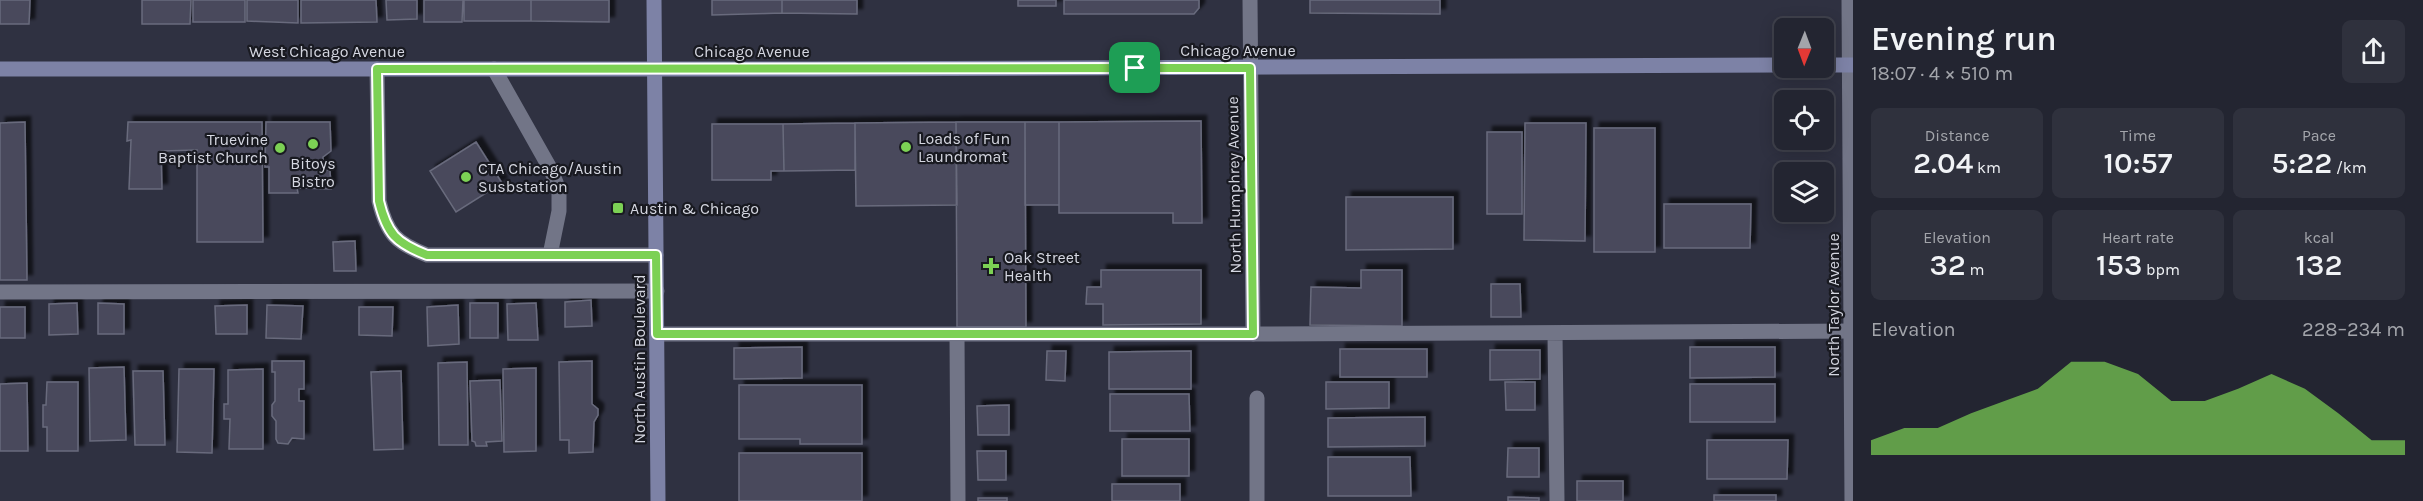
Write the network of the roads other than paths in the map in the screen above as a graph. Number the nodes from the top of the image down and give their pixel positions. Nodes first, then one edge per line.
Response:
1 (654, 0) edge
2 (1250, 0) edge
3 (1849, 0) edge
4 (1774, 65) edge
5 (1834, 65) edge
6 (1851, 65) edge
7 (1250, 68) junction
8 (0, 69) edge
9 (377, 69) junction
10 (494, 69) junction
11 (655, 69) junction
12 (550, 255) junction
13 (656, 255) junction
14 (657, 291) junction
15 (0, 292) edge
16 (1852, 331) edge
17 (1555, 333) junction
18 (657, 334) junction
19 (957, 334) junction
20 (1253, 334) junction
21 (1257, 398) dead end
22 (658, 501) edge
23 (958, 501) edge
24 (1257, 501) edge
25 (1557, 501) edge
26 (1852, 501) edge

1 - 11 main road, North Austin Boulevard
2 - 7 street, North Humphrey Avenue
3 - 6 street, North Taylor Avenue
4 - 7 main road, Chicago Avenue
5 - 6 main road
6 - 16 street, North Taylor Avenue
7 - 11 main road, Chicago Avenue
7 - 20 street, North Humphrey Avenue
8 - 9 main road, West Chicago Avenue
9 - 10 main road, West Chicago Avenue
9 - 12 street
10 - 11 main road, West Chicago Avenue
10 - 12 street
11 - 13 main road, North Austin Boulevard
12 - 13 street
13 - 14 main road, North Austin Boulevard
14 - 15 street
14 - 18 main road, North Austin Boulevard
16 - 17 street
16 - 26 street, North Taylor Avenue
17 - 20 street
17 - 25 street
18 - 19 street
18 - 22 main road, North Austin Boulevard
19 - 20 street
19 - 23 street
21 - 24 street

